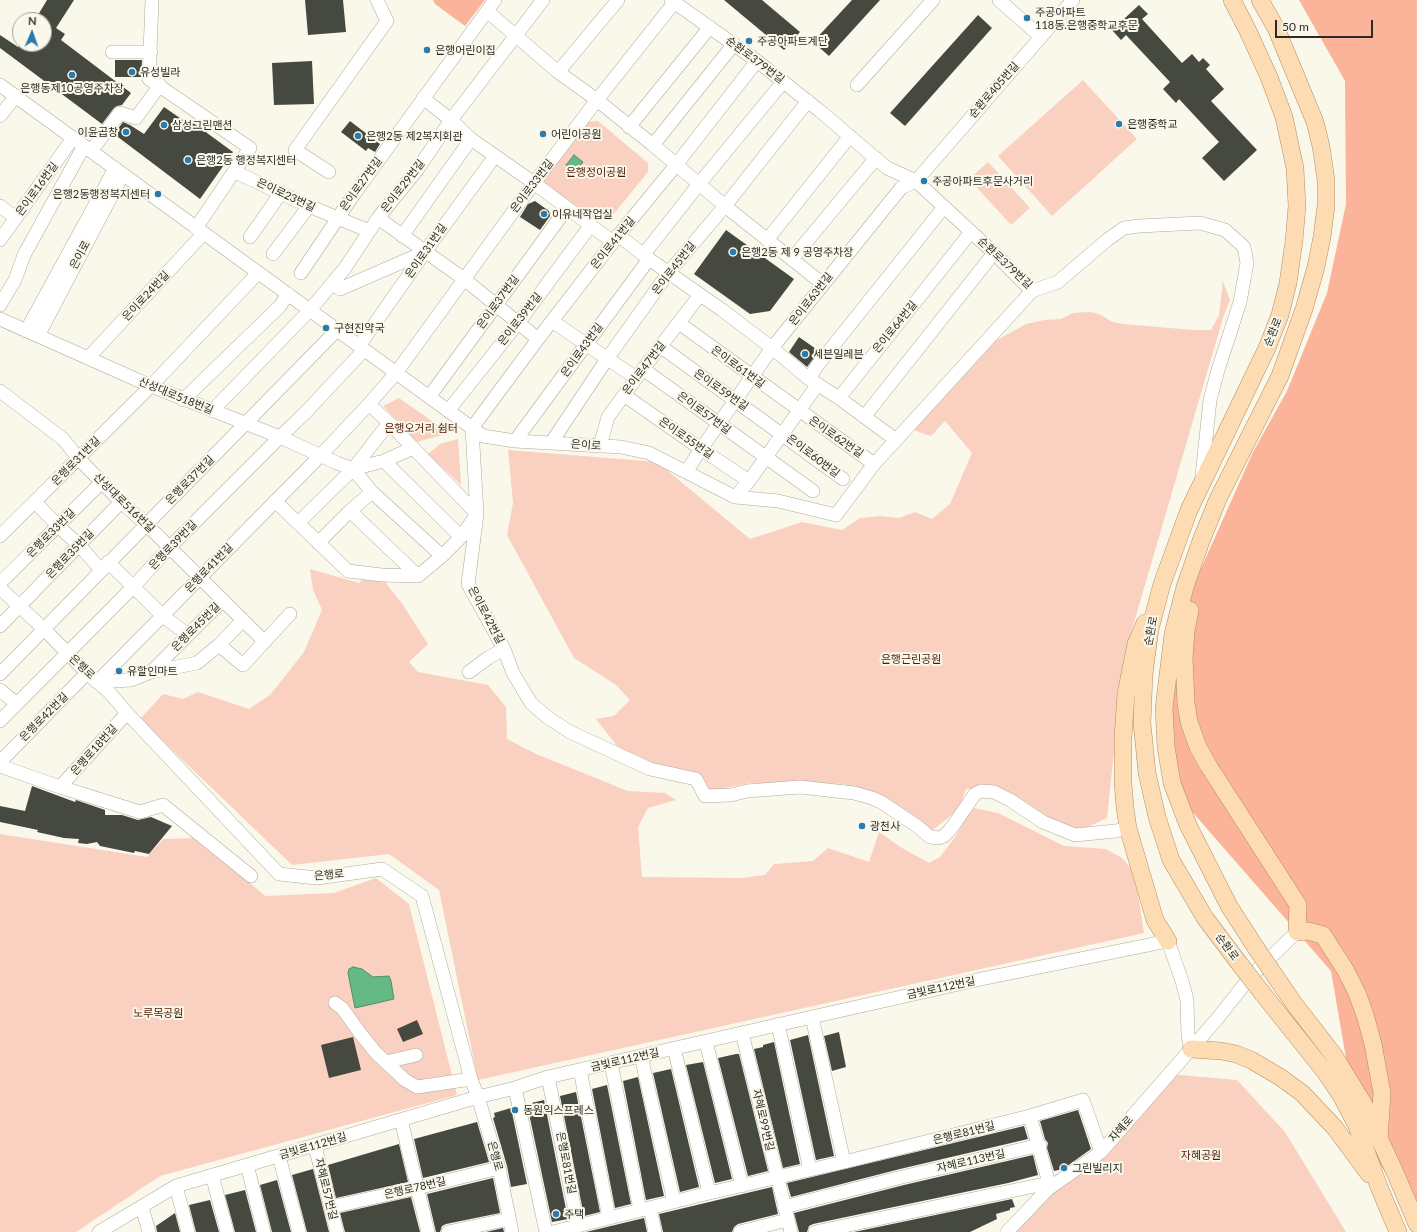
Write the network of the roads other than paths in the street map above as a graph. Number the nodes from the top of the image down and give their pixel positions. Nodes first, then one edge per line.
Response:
1 (152, 0) edge
2 (377, 0) edge
3 (495, 0) edge
4 (543, 0) edge
5 (618, 0) edge
6 (933, 0) edge
7 (1000, 0) edge
8 (1073, 0) edge
9 (1232, 0) edge
10 (1260, 0) edge
11 (672, 1) edge
12 (487, 11) junction
13 (710, 26) junction
14 (516, 34) junction
15 (1041, 37) junction
16 (734, 44) junction
17 (112, 52) dead end
18 (150, 52) junction
19 (757, 61) junction
20 (558, 72) junction
21 (783, 82) junction
22 (0, 85) edge
23 (160, 85) junction
24 (857, 85) dead end
25 (16, 96) junction
26 (423, 98) junction
27 (597, 100) junction
28 (808, 101) junction
29 (0, 116) edge
30 (451, 120) junction
31 (629, 127) junction
32 (850, 136) junction
33 (73, 138) junction
34 (471, 139) junction
35 (653, 145) junction
36 (88, 149) junction
37 (495, 156) junction
38 (876, 158) junction
39 (676, 165) junction
40 (119, 171) junction
41 (235, 172) junction
42 (329, 172) dead end
43 (916, 181) junction
44 (534, 183) junction
45 (699, 184) junction
46 (281, 192) junction
47 (0, 206) edge
48 (309, 206) junction
49 (725, 206) junction
50 (944, 207) junction
51 (567, 208) junction
52 (337, 217) junction
53 (16, 218) junction
54 (378, 218) junction
55 (591, 225) junction
56 (200, 230) junction
57 (369, 231) junction
58 (971, 232) junction
59 (402, 236) junction
60 (250, 237) dead end
61 (616, 238) junction
62 (0, 240) edge
63 (767, 240) junction
64 (425, 252) junction
65 (994, 253) junction
66 (273, 254) dead end
67 (646, 257) junction
68 (792, 259) junction
69 (258, 272) junction
70 (669, 272) junction
71 (301, 273) dead end
72 (464, 280) junction
73 (332, 283) junction
74 (823, 284) junction
75 (1032, 292) junction
76 (288, 294) junction
77 (700, 295) junction
78 (496, 304) junction
79 (0, 305) edge
80 (310, 310) junction
81 (0, 319) edge
82 (552, 321) junction
83 (518, 323) junction
84 (679, 323) junction
85 (337, 330) junction
86 (32, 334) junction
87 (538, 339) junction
88 (586, 345) junction
89 (660, 346) junction
90 (362, 348) junction
91 (772, 348) junction
92 (88, 358) junction
93 (607, 358) junction
94 (396, 373) junction
95 (640, 374) junction
96 (752, 377) junction
97 (814, 382) junction
98 (151, 386) junction
99 (0, 391) edge
100 (624, 395) junction
101 (428, 397) junction
102 (839, 398) junction
103 (183, 400) junction
104 (735, 400) junction
105 (369, 404) junction
106 (212, 411) junction
107 (448, 411) junction
108 (798, 411) junction
109 (864, 417) junction
110 (389, 423) junction
111 (246, 424) junction
112 (718, 424) junction
113 (472, 428) junction
114 (782, 434) junction
115 (280, 437) junction
116 (896, 440) junction
117 (515, 441) junction
118 (551, 443) junction
119 (600, 446) junction
120 (413, 448) junction
121 (701, 449) junction
122 (321, 455) junction
123 (766, 456) junction
124 (79, 459) junction
125 (384, 461) junction
126 (874, 464) junction
127 (353, 468) junction
128 (686, 472) junction
129 (843, 479) dead end
130 (749, 481) junction
131 (102, 482) junction
132 (1201, 486) junction
133 (813, 491) dead end
134 (372, 492) junction
135 (735, 497) junction
136 (275, 501) junction
137 (35, 502) junction
138 (121, 502) junction
139 (350, 511) junction
140 (477, 514) junction
141 (298, 523) junction
142 (146, 524) junction
143 (58, 526) junction
144 (0, 536) edge
145 (461, 537) junction
146 (1201, 541) junction
147 (318, 543) junction
148 (79, 545) junction
149 (169, 548) junction
150 (442, 556) junction
151 (105, 566) junction
152 (418, 576) junction
153 (200, 577) junction
154 (0, 583) edge
155 (1162, 584) junction
156 (133, 587) junction
157 (0, 588) edge
158 (223, 600) junction
159 (18, 607) junction
160 (290, 614) dead end
161 (163, 616) junction
162 (243, 620) junction
163 (0, 626) edge
164 (44, 629) junction
165 (188, 635) junction
166 (265, 642) junction
167 (219, 645) junction
168 (504, 649) junction
169 (67, 653) junction
170 (151, 672) junction
171 (469, 672) dead end
172 (0, 674) edge
173 (92, 677) junction
174 (0, 690) edge
175 (17, 704) junction
176 (127, 713) junction
177 (0, 721) edge
178 (0, 762) edge
179 (0, 766) edge
180 (60, 787) junction
181 (1128, 828) junction
182 (251, 876) dead end
183 (1297, 932) junction
184 (1168, 941) junction
185 (335, 1003) dead end
186 (812, 1016) junction
187 (778, 1024) junction
188 (742, 1033) junction
189 (706, 1042) junction
190 (674, 1048) junction
191 (1191, 1049) junction
192 (416, 1055) dead end
193 (641, 1056) junction
194 (386, 1062) junction
195 (611, 1062) junction
196 (580, 1070) junction
197 (548, 1078) junction
198 (471, 1079) junction
199 (515, 1088) junction
200 (478, 1097) junction
201 (1030, 1116) junction
202 (401, 1120) junction
203 (1379, 1139) junction
204 (1040, 1145) junction
205 (315, 1146) junction
206 (1101, 1152) junction
207 (279, 1156) junction
208 (844, 1162) junction
209 (247, 1165) junction
210 (499, 1168) junction
211 (810, 1170) junction
212 (212, 1175) junction
213 (776, 1178) junction
214 (176, 1186) junction
215 (742, 1186) junction
216 (1049, 1186) junction
217 (1379, 1187) junction
218 (417, 1188) junction
219 (710, 1193) junction
220 (674, 1202) junction
221 (142, 1207) junction
222 (331, 1207) junction
223 (645, 1209) junction
224 (609, 1218) junction
225 (787, 1220) edge
226 (1417, 1224) edge
227 (510, 1226) edge
228 (578, 1226) junction
229 (107, 1230) edge
230 (1009, 1230) edge
231 (149, 1232) edge
232 (188, 1232) edge
233 (227, 1232) edge
234 (264, 1232) edge
235 (299, 1232) edge
236 (337, 1232) edge
237 (428, 1232) edge
238 (448, 1232) edge
239 (546, 1232) edge
240 (553, 1232) edge
241 (655, 1232) edge
242 (740, 1232) edge
243 (815, 1232) edge
244 (997, 1232) edge
245 (1398, 1232) edge

1 - 18 street
2 - 42 street
3 - 12 street, 은이로27번길
4 - 14 street, 은이로29번길
5 - 20 street
6 - 24 street
7 - 15 street
8 - 15 street, 순환로405번길
9 - 132 main road, 순환로
10 - 146 main road, 순환로
11 - 13 street, 순환로379번길
11 - 27 street, 은이로33번길
12 - 14 street
12 - 26 street, 은이로27번길
13 - 16 street, 순환로379번길
13 - 31 street
14 - 20 street
14 - 30 street, 은이로29번길
15 - 43 street, 순환로405번길
16 - 19 street, 순환로379번길
16 - 35 street
17 - 18 street
18 - 23 street
19 - 21 street, 순환로379번길
19 - 39 street, 은이로41번길
20 - 27 street
21 - 28 street, 순환로379번길
21 - 45 street, 은이로43번길
22 - 25 street, 은이로
23 - 36 street
23 - 41 street
25 - 29 street
25 - 33 street, 은이로
26 - 30 street
26 - 52 street, 은이로27번길
27 - 31 street
27 - 44 street, 은이로33번길
28 - 32 street, 순환로379번길
28 - 49 street, 은이로45번길
30 - 34 street
30 - 54 street, 은이로29번길
31 - 35 street
32 - 38 street, 순환로379번길
32 - 63 street
33 - 36 street, 은이로
33 - 53 street, 은이로16번길
34 - 37 street
34 - 59 street
35 - 39 street
36 - 40 street, 은이로
36 - 79 street
37 - 44 street
37 - 64 street, 은이로31번길
38 - 43 street, 순환로379번길
38 - 68 street
39 - 45 street
39 - 61 street, 은이로41번길
40 - 56 street, 은이로
40 - 86 street
41 - 46 street, 은이로23번길
41 - 56 street
43 - 50 street, 순환로379번길
43 - 74 street, 은이로63번길
44 - 51 street
44 - 72 street, 은이로33번길
45 - 49 street
45 - 67 street, 은이로43번길
46 - 48 street, 은이로23번길
46 - 60 street
47 - 53 street
48 - 52 street, 은이로23번길
48 - 66 street
49 - 63 street
49 - 70 street, 은이로45번길
50 - 58 street, 순환로379번길
50 - 97 street
51 - 55 street
51 - 78 street, 은이로37번길
52 - 57 street, 은이로23번길
52 - 71 street, 은이로27번길
53 - 62 street, 은이로16번길
54 - 57 street, 은이로29번길
54 - 59 street, 은이로29번길
55 - 61 street
55 - 83 street, 은이로39번길
56 - 69 street, 은이로
56 - 92 street, 은이로24번길
57 - 73 street, 은이로29번길
58 - 65 street, 순환로379번길
58 - 102 street, 은이로64번길
59 - 64 street, 은이로29번길
61 - 67 street
61 - 82 street, 은이로41번길
63 - 68 street
64 - 72 street, 은이로29번길
64 - 73 street
64 - 90 street, 은이로31번길
65 - 75 street, 순환로379번길
65 - 109 street
67 - 70 street
67 - 88 street, 은이로43번길
68 - 74 street
69 - 76 street, 은이로
69 - 98 street
70 - 77 street
70 - 93 street, 은이로45번길
72 - 78 street, 은이로29번길
72 - 94 street, 은이로33번길
73 - 80 street, 은이로29번길
74 - 91 street, 은이로63번길
75 - 116 street
75 - 132 street, 순환로379번길
76 - 80 street, 은이로
76 - 103 street
77 - 84 street, 은이로47번길
77 - 91 street
78 - 83 street, 은이로29번길
78 - 101 street, 은이로37번길
80 - 85 street, 은이로
80 - 106 street
81 - 86 street, 산성대로518번길
82 - 87 street, 은이로41번길
82 - 88 street, 은이로57번길
83 - 87 street, 은이로29번길
83 - 107 street, 은이로39번길
84 - 89 street, 은이로47번길
84 - 96 street, 은이로61번길
85 - 90 street, 은이로
85 - 111 street, 은행로37번길
86 - 92 street, 산성대로518번길
87 - 113 street, 은이로41번길
88 - 93 street, 은이로57번길
88 - 117 street, 은이로43번길
89 - 95 street, 은이로47번길
89 - 104 street, 은이로59번길
90 - 94 street, 은이로
90 - 115 street
91 - 96 street, 은이로63번길
91 - 97 street
92 - 98 street, 산성대로518번길
93 - 95 street, 은이로57번길
93 - 118 street, 은이로45번길
94 - 101 street, 은이로
94 - 105 street
95 - 100 street, 은이로47번길
95 - 112 street, 은이로57번길
96 - 104 street, 은이로63번길
96 - 108 street, 은이로61번길
97 - 102 street
97 - 108 street
98 - 103 street, 산성대로518번길
98 - 124 street, 은행로31번길
99 - 124 street, 산성대로516번길
100 - 119 street, 은이로47번길
100 - 121 street, 은이로55번길
101 - 107 street, 은이로
102 - 109 street
103 - 106 street, 산성대로518번길
104 - 112 street, 은이로63번길
104 - 114 street, 은이로59번길
105 - 110 street
105 - 122 street
106 - 111 street, 산성대로518번길
107 - 113 street, 은이로
108 - 114 street
108 - 126 street, 은이로62번길
109 - 116 street
110 - 120 street
110 - 127 street
111 - 115 street, 산성대로518번길
111 - 142 street, 은행로37번길
112 - 121 street, 은이로63번길
112 - 123 street, 은이로57번길
113 - 117 street, 은이로
113 - 140 street, 은이로42번길
114 - 123 street
114 - 129 street, 은이로60번길
115 - 122 street, 산성대로518번길
115 - 149 street, 은행로39번길
116 - 126 street
117 - 118 street, 은이로
118 - 119 street, 은이로
119 - 128 street, 은이로
120 - 125 street
120 - 140 street
121 - 128 street, 은이로63번길
121 - 130 street, 은이로55번길
122 - 127 street, 산성대로518번길
122 - 136 street, 은행로41번길
123 - 130 street
123 - 133 street
124 - 131 street, 산성대로516번길
124 - 137 street, 은행로31번길
125 - 127 street
125 - 145 street
126 - 135 street
127 - 134 street
127 - 141 street
128 - 135 street, 은이로
130 - 135 street
131 - 138 street, 산성대로516번길
131 - 143 street, 은행로33번길
132 - 155 main road, 순환로
134 - 139 street
134 - 150 street
136 - 141 street
136 - 153 street, 은행로41번길
137 - 143 street
137 - 144 street, 은행로31번길
138 - 142 street, 산성대로516번길
138 - 148 street, 은행로35번길
139 - 147 street
139 - 152 street
140 - 145 street
140 - 168 street, 은이로42번길
141 - 147 street
142 - 149 street, 산성대로516번길
142 - 151 street, 은행로37번길
143 - 148 street
143 - 154 street, 은행로33번길
145 - 150 street
146 - 183 main road
146 - 203 main road, 순환로, bridge
147 - 152 street
148 - 151 street
148 - 159 street, 은행로35번길
149 - 153 street, 산성대로516번길
149 - 156 street, 은행로39번길
150 - 152 street
151 - 156 street
151 - 164 street, 은행로37번길
153 - 158 street, 산성대로516번길
153 - 161 street, 은행로41번길
155 - 181 main road
155 - 217 main road, 순환로, bridge
156 - 161 street
156 - 169 street, 은행로39번길
157 - 159 street, 은행로
158 - 162 street, 산성대로516번길
158 - 165 street, 은행로45번길
159 - 163 street, 은행로35번길
159 - 164 street, 은행로
160 - 166 street
161 - 165 street
161 - 173 street, 은행로41번길
162 - 166 street, 산성대로516번길
162 - 167 street, 은행로45번길
164 - 169 street, 은행로
164 - 172 street, 은행로37번길
165 - 170 street, 은행로45번길
166 - 167 street
167 - 170 street, 은행로45번길
168 - 171 street, 은이로42번길
168 - 181 street
169 - 173 street, 은행로
169 - 175 street, 은행로39번길
170 - 173 street, 은행로45번길
173 - 176 street, 은행로
173 - 178 street, 은행로42번길
174 - 175 street
175 - 177 street, 은행로39번길
176 - 180 street, 은행로18번길
176 - 198 street, 은행로
179 - 180 street, 은행로18번길
180 - 182 street, 은행로18번길
181 - 184 main road
183 - 191 street, 자혜로
183 - 203 main road
184 - 186 street, 금빛로112번길
184 - 191 street
185 - 194 street
186 - 187 street, 금빛로112번길
186 - 208 street
187 - 188 street, 금빛로112번길
187 - 211 street
188 - 189 street, 금빛로112번길
188 - 213 street, 자혜로99번길
189 - 190 street, 금빛로112번길
189 - 215 street
190 - 193 street, 금빛로112번길
190 - 219 street
191 - 206 street, 자혜로
191 - 217 main road
192 - 194 street
193 - 195 street, 금빛로112번길
193 - 220 street
194 - 198 street
195 - 196 street, 금빛로112번길
195 - 223 street
196 - 197 street, 금빛로112번길
196 - 224 street
197 - 199 street, 금빛로112번길
197 - 228 street, 은행로81번길
198 - 200 street, 은행로
199 - 200 street, 금빛로112번길
199 - 239 street
200 - 202 street, 금빛로112번길
200 - 210 street, 은행로
201 - 204 street
201 - 206 street, 은행로81번길
201 - 208 street, 은행로81번길
202 - 205 street, 금빛로112번길
202 - 218 street
203 - 226 main road, 순환로
204 - 216 street
204 - 225 street, 자혜로113번길
205 - 207 street, 금빛로112번길
205 - 222 street, 자혜로57번길
206 - 216 street, 자혜로
207 - 209 street, 금빛로112번길
207 - 235 street
208 - 211 street, 은행로81번길
209 - 212 street, 금빛로112번길
209 - 234 street
210 - 218 street, 은행로78번길
210 - 227 street, 은행로
211 - 213 street, 은행로81번길
212 - 214 street, 금빛로112번길
212 - 233 street
213 - 215 street, 은행로81번길
213 - 225 street, 자혜로99번길
214 - 221 street, 금빛로112번길
214 - 232 street
215 - 219 street, 은행로81번길
216 - 230 street, 자혜로
216 - 243 street
217 - 245 main road, 순환로
218 - 222 street, 은행로78번길
218 - 237 street
219 - 220 street, 은행로81번길
220 - 223 street, 은행로81번길
221 - 229 street, 금빛로112번길
221 - 231 street
222 - 236 street, 자혜로57번길
223 - 224 street, 은행로81번길
223 - 241 street
224 - 228 street, 은행로81번길
225 - 242 street
227 - 238 street
228 - 240 street, 은행로81번길
230 - 244 street

